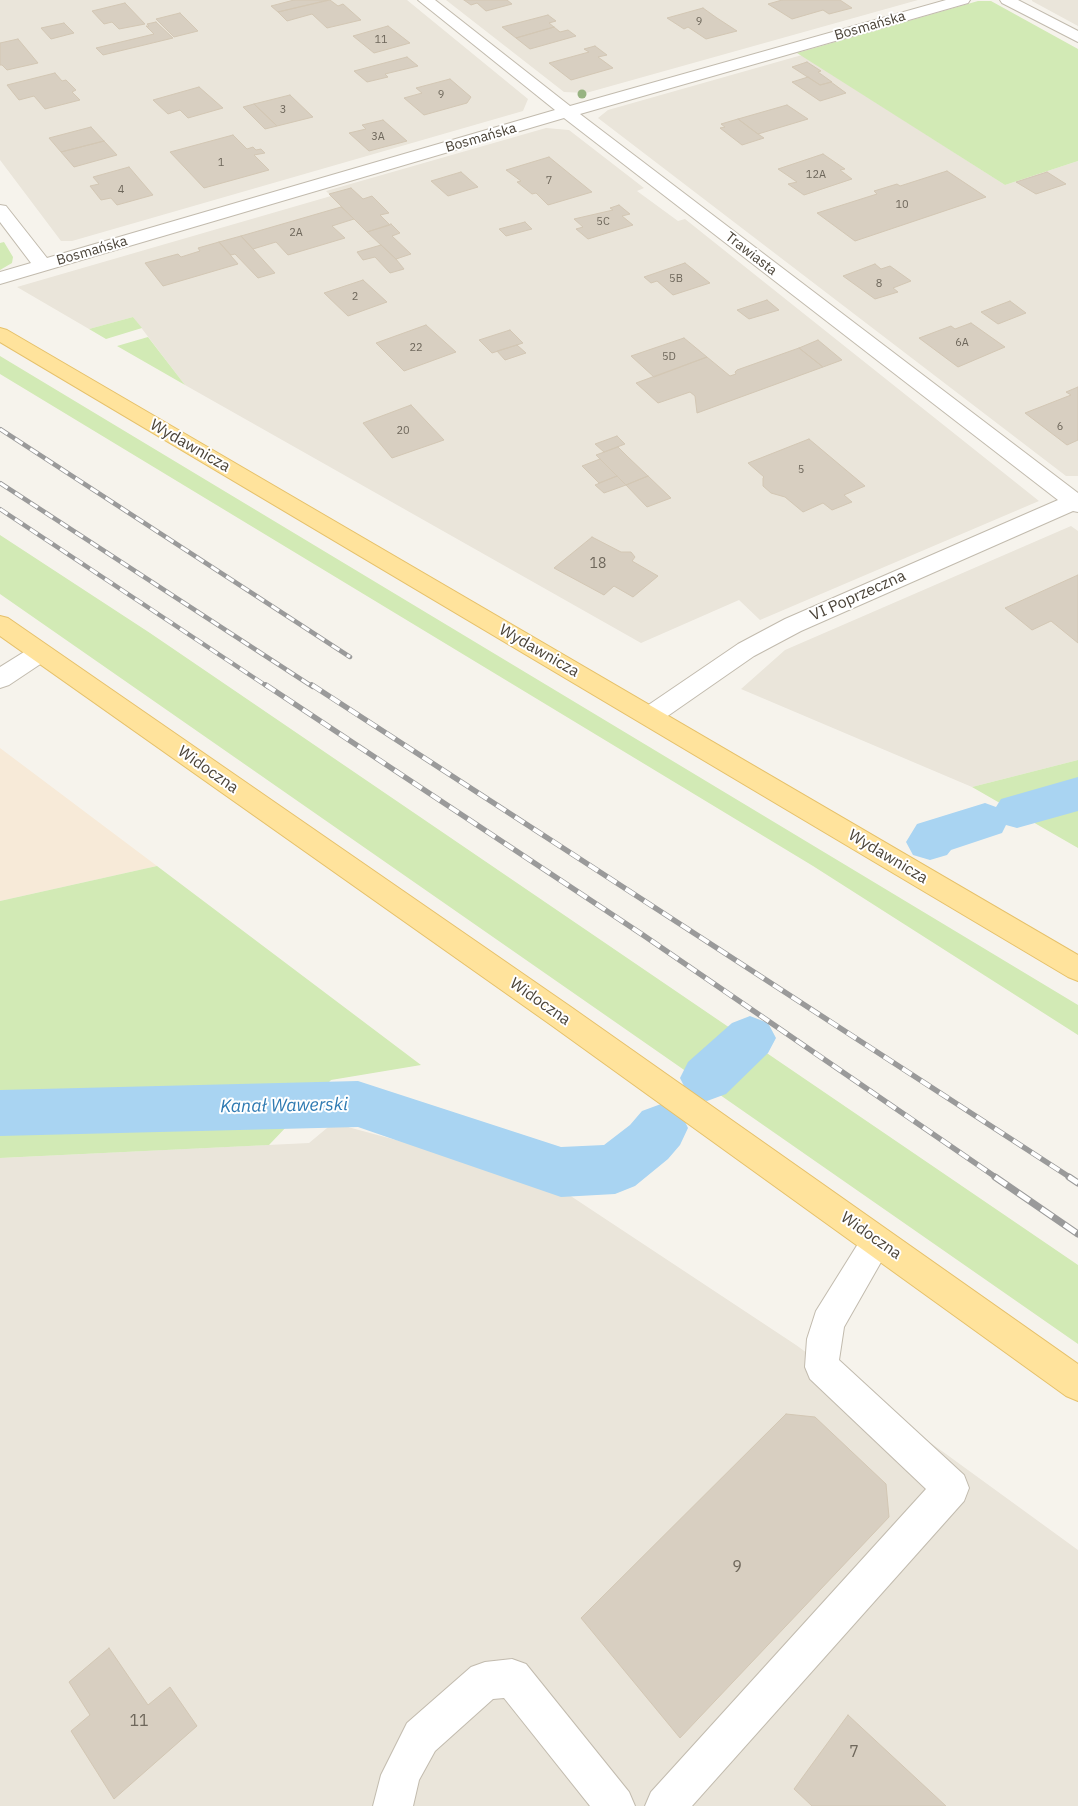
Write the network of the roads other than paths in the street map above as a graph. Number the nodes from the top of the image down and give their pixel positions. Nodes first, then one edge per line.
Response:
1 (426, 0) edge
2 (963, 0) edge
3 (1007, 0) edge
4 (1078, 37) edge
5 (568, 112) junction
6 (0, 210) edge
7 (42, 266) junction
8 (0, 278) edge
9 (0, 334) edge
10 (1077, 502) edge
11 (0, 624) edge
12 (40, 653) junction
13 (0, 679) edge
14 (650, 716) junction
15 (1078, 969) edge
16 (877, 1241) junction
17 (1078, 1384) edge
18 (393, 1806) edge
19 (615, 1806) edge
20 (665, 1806) edge

1 - 5 street, Trawiasta
2 - 5 street, Bosmańska
3 - 4 street
5 - 7 street, Bosmańska
5 - 10 street, Trawiasta
6 - 7 street
7 - 8 street, Bosmańska
9 - 14 main road, Wydawnicza
10 - 14 street, VI Poprzeczna
11 - 12 main road, Widoczna
12 - 13 street
12 - 16 main road, Widoczna
14 - 15 main road, Wydawnicza
16 - 17 main road, Widoczna
16 - 20 street
18 - 19 street

